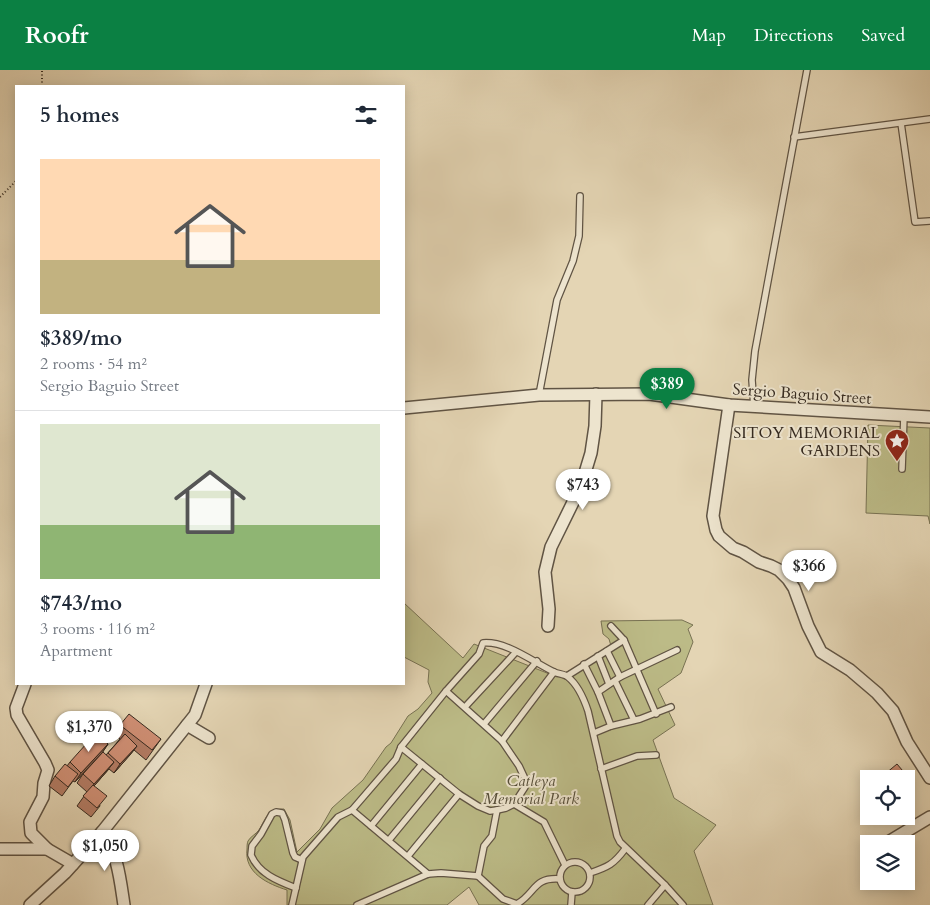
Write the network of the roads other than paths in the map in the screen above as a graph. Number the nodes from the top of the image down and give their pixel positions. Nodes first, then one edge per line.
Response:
1 (807, 70) edge
2 (930, 119) edge
3 (901, 123) junction
4 (794, 137) junction
5 (580, 196) dead end
6 (930, 220) edge
7 (596, 394) junction
8 (538, 395) junction
9 (729, 405) junction
10 (754, 407) junction
11 (405, 408) edge
12 (904, 416) junction
13 (930, 417) edge
14 (902, 469) dead end
15 (548, 626) dead end
16 (610, 626) dead end
17 (624, 640) junction
18 (677, 650) dead end
19 (607, 651) junction
20 (516, 652) junction
21 (598, 656) junction
22 (537, 661) junction
23 (584, 664) junction
24 (637, 670) junction
25 (554, 672) junction
26 (568, 676) junction
27 (618, 679) junction
28 (609, 684) junction
29 (25, 685) edge
30 (206, 685) edge
31 (446, 691) junction
32 (598, 692) junction
33 (465, 707) junction
34 (671, 707) dead end
35 (656, 714) junction
36 (634, 720) junction
37 (484, 724) junction
38 (188, 725) junction
39 (611, 726) junction
40 (594, 733) junction
41 (209, 738) dead end
42 (502, 741) junction
43 (401, 747) junction
44 (656, 755) dead end
45 (422, 764) junction
46 (601, 769) junction
47 (440, 778) junction
48 (930, 778) edge
49 (459, 794) junction
50 (514, 804) junction
51 (352, 810) junction
52 (497, 810) junction
53 (930, 816) edge
54 (371, 826) junction
55 (102, 832) junction
56 (899, 835) edge
57 (389, 840) junction
58 (47, 848) junction
59 (625, 848) junction
60 (0, 849) edge
61 (408, 856) junction
62 (302, 860) junction
63 (73, 864) junction
64 (565, 865) junction
65 (590, 873) junction
66 (428, 874) junction
67 (478, 876) junction
68 (560, 879) junction
69 (666, 885) junction
70 (296, 888) junction
71 (572, 892) junction
72 (30, 905) edge
73 (124, 905) edge
74 (292, 905) edge
75 (357, 905) edge
76 (571, 905) edge
77 (648, 905) edge
78 (683, 905) edge

1 - 4 lane
2 - 3 lane
3 - 4 lane
3 - 6 lane
4 - 10 lane
5 - 8 lane
7 - 8 street, Sergio Baguio Street
7 - 9 street, Sergio Baguio Street
7 - 15 street
8 - 11 street, Sergio Baguio Street
9 - 10 street, Sergio Baguio Street
9 - 48 street
10 - 12 street, Sergio Baguio Street
12 - 13 street, Sergio Baguio Street
12 - 14 lane
16 - 17 lane
17 - 19 lane
17 - 24 lane
18 - 24 lane
19 - 21 lane
19 - 27 lane
20 - 22 lane
20 - 31 lane
20 - 33 lane
21 - 23 lane
21 - 28 lane
22 - 25 lane
22 - 37 lane
23 - 26 lane
23 - 32 lane
24 - 27 lane
24 - 35 lane
25 - 26 lane
25 - 42 lane
26 - 40 lane
27 - 28 lane
27 - 36 lane
28 - 32 lane
29 - 58 street
30 - 38 street
31 - 33 lane
31 - 43 lane
32 - 39 lane
33 - 37 lane
34 - 35 lane
35 - 36 lane
36 - 39 lane
37 - 42 lane
38 - 41 street
38 - 55 street
39 - 40 lane
40 - 46 lane
42 - 50 lane
43 - 45 lane
43 - 51 lane
44 - 46 lane
45 - 47 lane
45 - 54 lane
46 - 59 lane
47 - 49 lane
47 - 57 lane
49 - 52 lane
49 - 61 lane
50 - 52 lane
50 - 64 lane
51 - 54 lane
51 - 62 lane
52 - 67 lane
53 - 56 street
54 - 57 lane
55 - 63 street
55 - 73 street
57 - 61 lane
58 - 60 street
58 - 63 street
59 - 65 lane
59 - 69 lane
61 - 66 lane
62 - 70 lane
62 - 70 lane
63 - 72 street
64 - 65 lane
64 - 68 lane
65 - 71 lane
66 - 67 lane
66 - 75 lane
67 - 68 lane
68 - 71 lane
69 - 77 lane
69 - 78 lane
70 - 74 lane
71 - 76 lane

